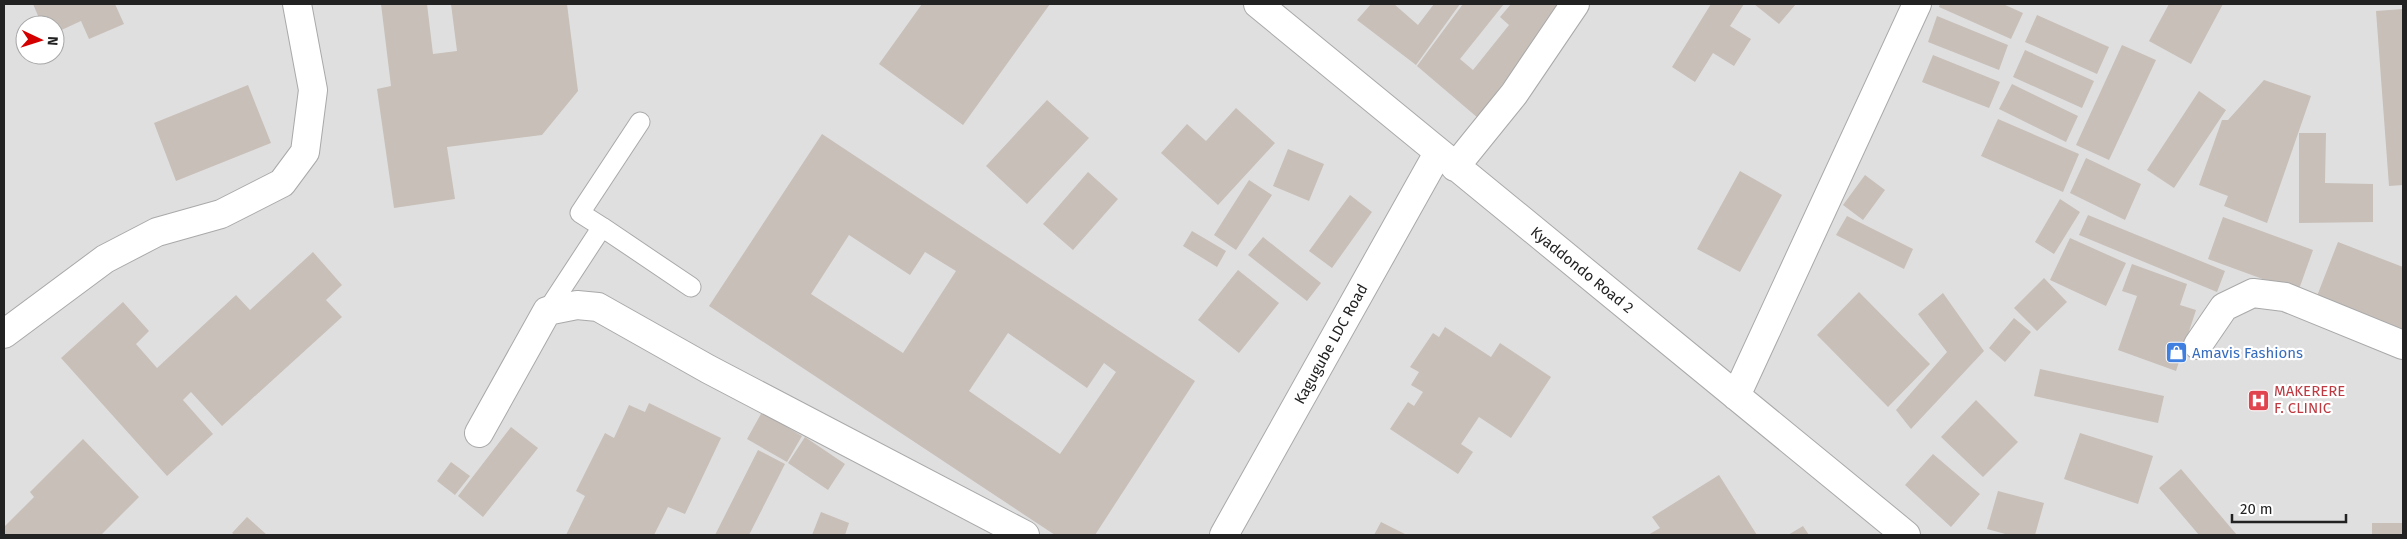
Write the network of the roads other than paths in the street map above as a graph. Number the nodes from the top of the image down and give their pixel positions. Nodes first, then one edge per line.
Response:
1 (297, 4) edge
2 (1258, 4) edge
3 (1575, 4) edge
4 (1918, 4) edge
5 (640, 122) dead end
6 (1447, 160) junction
7 (602, 227) junction
8 (691, 287) dead end
9 (547, 311) junction
10 (4, 334) edge
11 (2198, 345) dead end
12 (2403, 345) edge
13 (1736, 396) junction
14 (479, 433) dead end
15 (1025, 535) edge
16 (1224, 535) edge
17 (1906, 535) edge

1 - 10 street
2 - 6 street, Kyaddondo Road 2
3 - 6 street, Kagugube LDC Road
4 - 13 street
5 - 7 lane
6 - 13 street, Kyaddondo Road 2
6 - 16 street, Kagugube LDC Road
7 - 8 lane
7 - 9 lane
9 - 14 street
9 - 15 street
11 - 12 street
13 - 17 street, Kyaddondo Road 2

